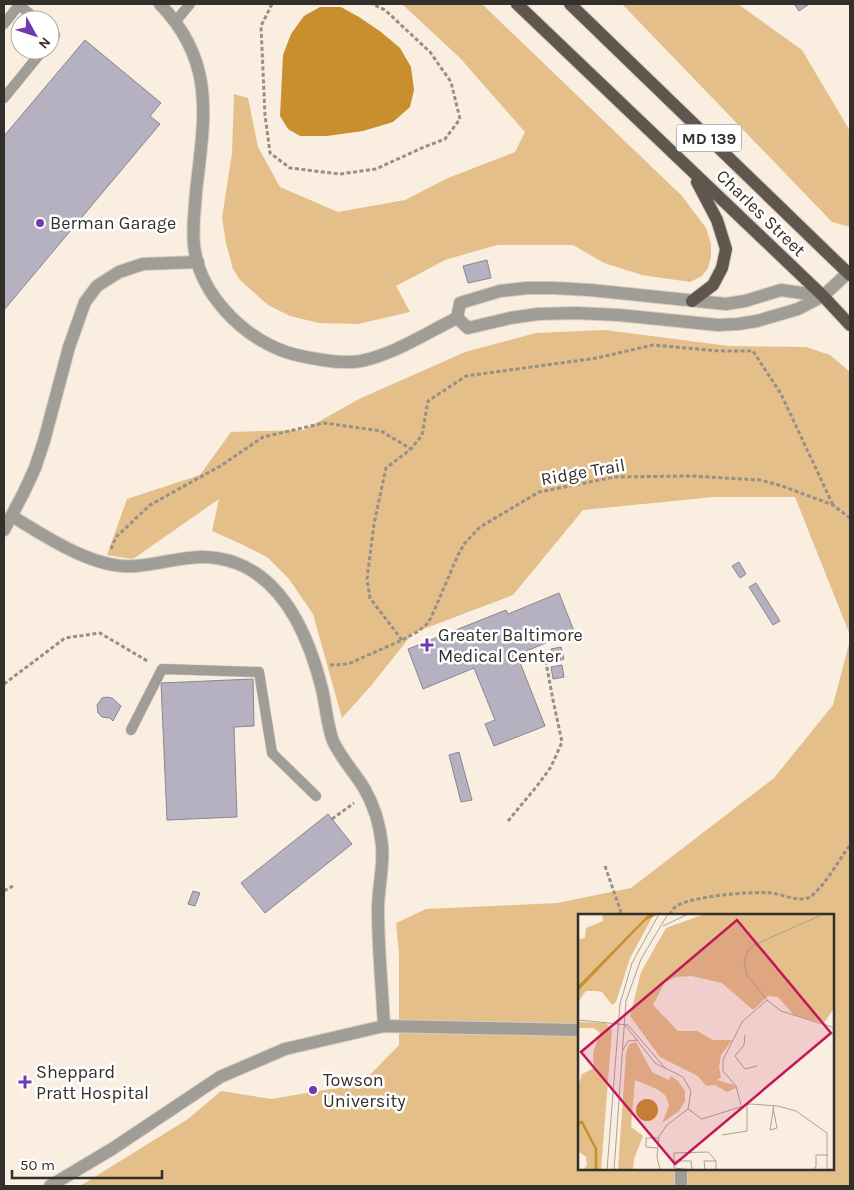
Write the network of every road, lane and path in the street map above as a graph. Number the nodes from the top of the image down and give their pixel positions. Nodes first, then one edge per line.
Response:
1 (18, 4) edge
2 (160, 4) edge
3 (190, 4) edge
4 (272, 4) edge
5 (372, 4) edge
6 (517, 4) edge
7 (570, 4) edge
8 (175, 22) junction
9 (4, 24) edge
10 (35, 60) edge
11 (4, 98) edge
12 (692, 171) junction
13 (198, 262) junction
14 (850, 273) edge
15 (823, 296) junction
16 (692, 301) junction
17 (457, 318) junction
18 (850, 325) edge
19 (411, 449) junction
20 (833, 505) junction
21 (12, 516) junction
22 (850, 518) edge
23 (4, 530) edge
24 (105, 562) junction
25 (402, 640) junction
26 (545, 657) dead end
27 (329, 665) dead end
28 (162, 669) junction
29 (4, 684) edge
30 (131, 730) dead end
31 (316, 796) dead end
32 (356, 801) dead end
33 (332, 820) dead end
34 (508, 821) dead end
35 (850, 845) edge
36 (605, 866) dead end
37 (13, 886) dead end
38 (4, 891) edge
39 (622, 914) edge
40 (671, 914) edge
41 (384, 1026) junction
42 (578, 1031) edge
43 (681, 1170) edge
44 (50, 1186) edge
45 (681, 1186) edge

1 - 9 lane
2 - 8 street
3 - 8 lane
4 - 5 path
6 - 12 main road, Charles Street / MD 139
7 - 14 main road, Charles Street / MD 139
8 - 13 street
10 - 11 lane
12 - 15 main road, Charles Street / MD 139
12 - 16 main road
13 - 17 street
13 - 21 street
14 - 15 street
15 - 16 street
15 - 17 street
15 - 18 main road, Charles Street / MD 139
16 - 17 street
19 - 20 path
19 - 24 path
19 - 25 path
20 - 22 path, Ridge Trail
20 - 25 path, Ridge Trail
21 - 23 street
21 - 24 street
24 - 41 street
25 - 27 path, Ridge Trail
26 - 34 path
28 - 29 path
28 - 30 lane
28 - 31 lane
32 - 33 path
35 - 40 path
36 - 39 path
37 - 38 path
41 - 42 street
41 - 44 street
43 - 45 street

